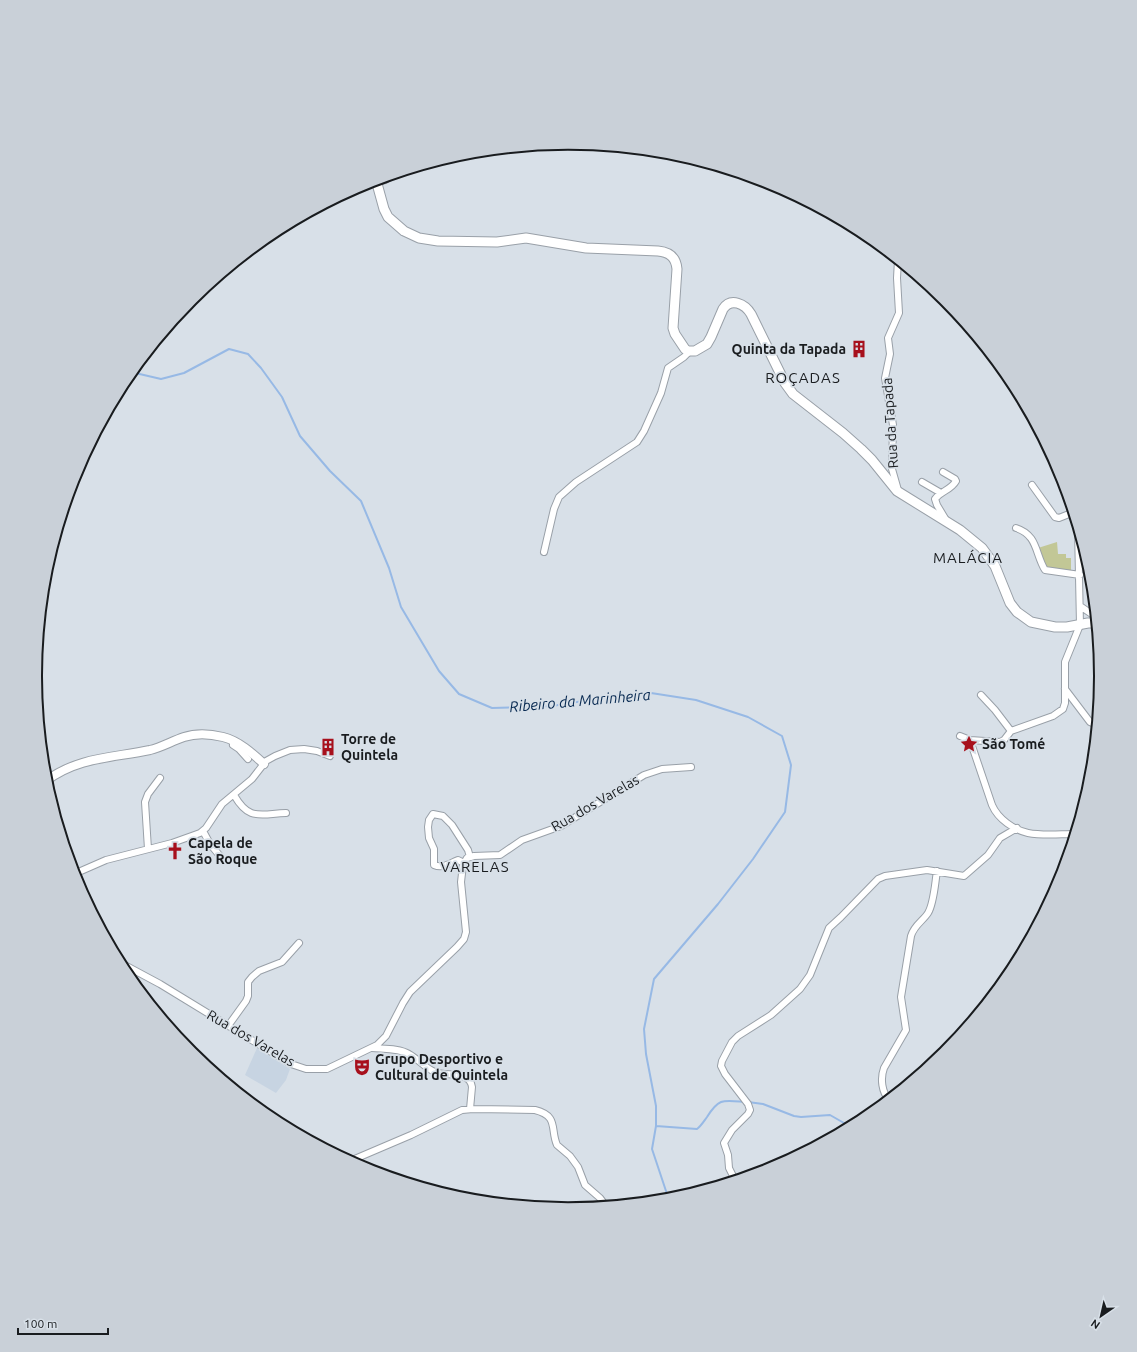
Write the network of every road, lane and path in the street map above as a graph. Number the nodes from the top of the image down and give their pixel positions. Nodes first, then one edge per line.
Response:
1 (378, 186) edge
2 (898, 265) edge
3 (690, 351) junction
4 (943, 472) dead end
5 (922, 482) dead end
6 (1032, 485) dead end
7 (929, 487) junction
8 (899, 492) junction
9 (941, 494) junction
10 (935, 501) junction
11 (1069, 514) edge
12 (947, 522) junction
13 (1016, 528) dead end
14 (1079, 548) edge
15 (544, 552) dead end
16 (1080, 575) junction
17 (1080, 606) junction
18 (1091, 613) edge
19 (1092, 624) edge
20 (1080, 625) junction
21 (1065, 689) junction
22 (981, 695) dead end
23 (1093, 723) edge
24 (1011, 731) junction
25 (208, 735) junction
26 (960, 736) dead end
27 (970, 740) junction
28 (330, 756) dead end
29 (248, 759) dead end
30 (264, 764) junction
31 (691, 767) dead end
32 (52, 778) edge
33 (160, 778) dead end
34 (234, 795) junction
35 (286, 813) dead end
36 (1017, 828) junction
37 (203, 831) junction
38 (1070, 834) edge
39 (148, 849) junction
40 (220, 856) dead end
41 (470, 857) junction
42 (464, 862) junction
43 (80, 871) edge
44 (937, 871) junction
45 (300, 943) dead end
46 (131, 968) edge
47 (228, 1026) junction
48 (372, 1048) junction
49 (886, 1096) edge
50 (470, 1109) junction
51 (358, 1158) edge
52 (733, 1176) edge
53 (602, 1201) edge

1 - 3 main road
2 - 8 street, Rua da Tapada
3 - 8 main road
3 - 15 street
4 - 9 street
5 - 7 street
6 - 11 street
7 - 9 street
7 - 10 street
8 - 12 main road
9 - 10 street
10 - 12 street
12 - 20 main road
13 - 16 street
14 - 16 street
16 - 17 street
17 - 18 street
17 - 20 street
19 - 20 main road
20 - 21 street
21 - 23 street
21 - 24 street
22 - 24 street
24 - 27 street
25 - 29 street
25 - 30 street
25 - 32 street
26 - 27 street
27 - 36 street
28 - 30 street
30 - 34 street
31 - 41 street, Rua dos Varelas
33 - 39 street
34 - 35 street
34 - 37 street
36 - 38 street
36 - 44 street
37 - 39 street
37 - 40 street
39 - 43 street
41 - 42 street
41 - 42 street
42 - 48 street, Rua dos Varelas
44 - 49 street
44 - 52 street
45 - 47 street
46 - 47 street, Rua dos Varelas
47 - 48 street, Rua dos Varelas
48 - 50 street
50 - 51 street
50 - 53 street

